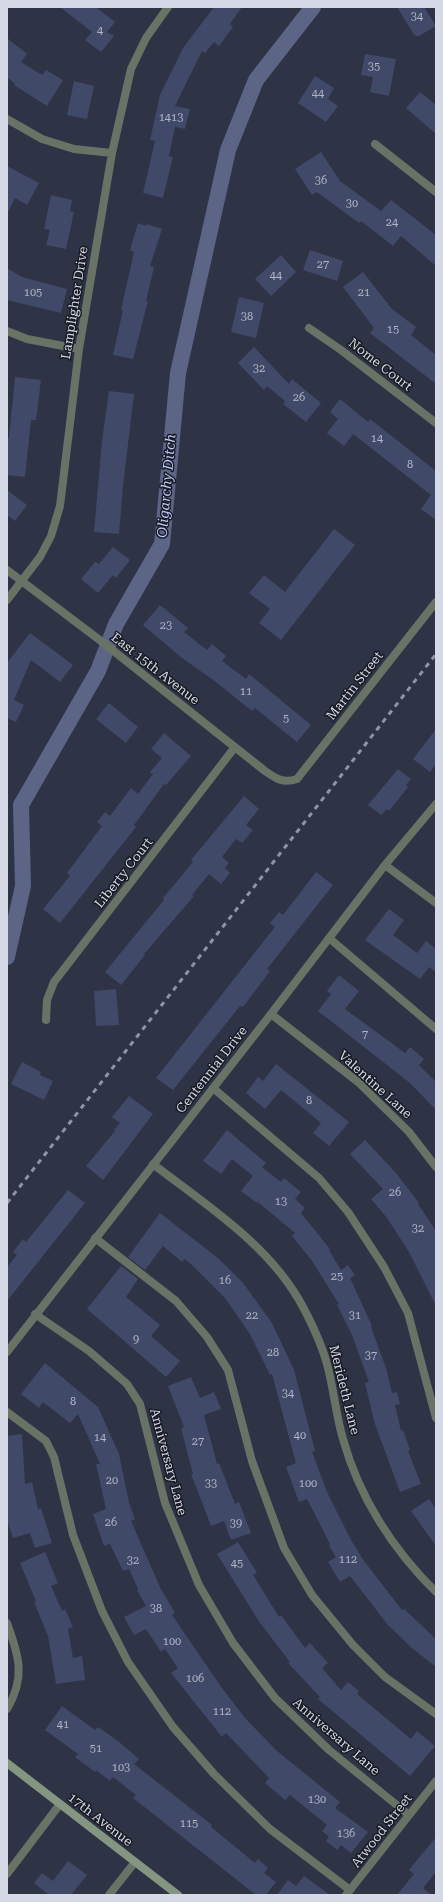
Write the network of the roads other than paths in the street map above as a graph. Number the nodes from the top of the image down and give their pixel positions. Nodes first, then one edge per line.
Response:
1 (165, 8) edge
2 (7, 119) edge
3 (375, 144) dead end
4 (112, 153) junction
5 (436, 192) edge
6 (309, 328) dead end
7 (7, 331) edge
8 (78, 349) junction
9 (436, 423) edge
10 (7, 570) edge
11 (22, 582) junction
12 (7, 600) edge
13 (436, 602) edge
14 (235, 747) junction
15 (289, 782) joint
16 (436, 804) edge
17 (385, 865) junction
18 (436, 903) edge
19 (329, 938) junction
20 (271, 1014) junction
21 (46, 1020) dead end
22 (436, 1029) edge
23 (213, 1088) junction
24 (153, 1164) junction
25 (436, 1166) edge
26 (95, 1238) junction
27 (36, 1314) junction
28 (7, 1352) edge
29 (7, 1412) edge
30 (436, 1418) edge
31 (436, 1592) edge
32 (7, 1622) edge
33 (7, 1709) edge
34 (436, 1714) edge
35 (7, 1763) edge
36 (436, 1781) edge
37 (60, 1804) junction
38 (409, 1815) junction
39 (135, 1862) junction
40 (7, 1874) edge
41 (348, 1893) edge
42 (109, 1895) edge
43 (178, 1895) edge

1 - 4 street, Lamplighter Drive
2 - 4 street
3 - 5 street
4 - 8 street, Lamplighter Drive
6 - 9 street, Nome Court
7 - 8 street
8 - 11 street, Lamplighter Drive
10 - 11 street, East 15th Avenue
11 - 12 street, Lamplighter Drive
11 - 14 street, East 15th Avenue
13 - 15 street, Martin Street
14 - 15 street, East 15th Avenue
14 - 21 street, Liberty Court
16 - 17 street, Centennial Drive
17 - 18 street
17 - 19 street, Centennial Drive
19 - 20 street, Centennial Drive
19 - 22 street
20 - 23 street, Centennial Drive
20 - 25 street, Valentine Lane
23 - 24 street, Centennial Drive
23 - 30 street
24 - 26 street, Centennial Drive
24 - 31 street, Merideth Lane
26 - 27 street, Centennial Drive
26 - 34 street
27 - 28 street, Centennial Drive
27 - 38 street, Anniversary Lane
29 - 41 street
32 - 33 street
35 - 37 main road, 17th Avenue
36 - 38 street, Atwood Street
37 - 39 main road, 17th Avenue
37 - 40 street
38 - 41 street, Atwood Street
39 - 42 street
39 - 43 main road, 17th Avenue

